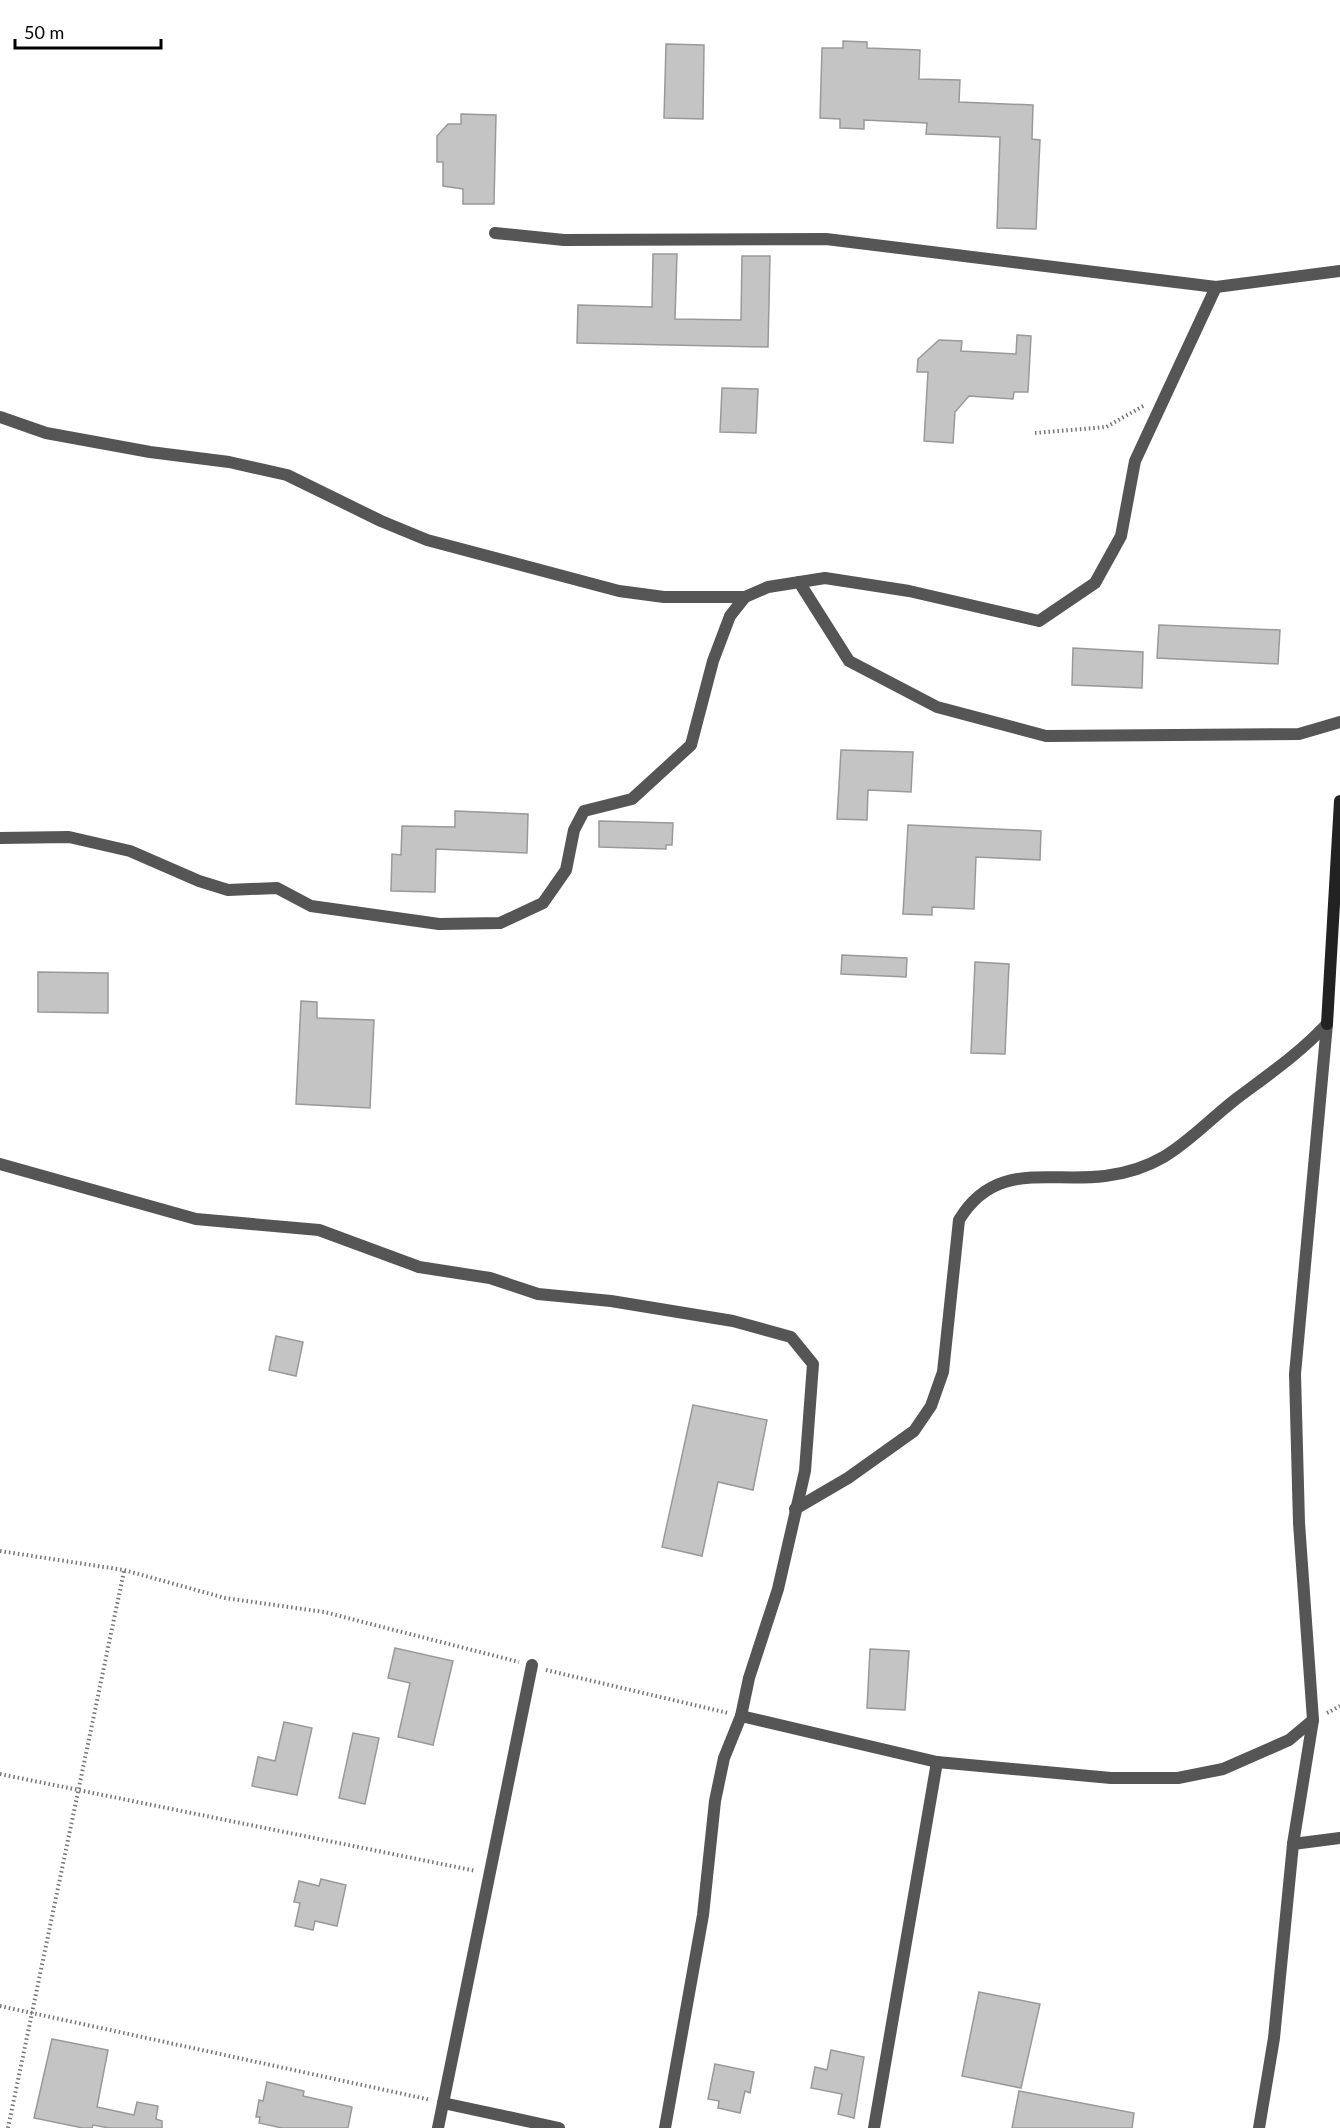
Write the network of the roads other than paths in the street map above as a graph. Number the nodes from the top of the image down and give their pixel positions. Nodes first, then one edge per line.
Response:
1 (495, 233) dead end
2 (1340, 271) edge
3 (1216, 287) junction
4 (0, 417) edge
5 (799, 582) junction
6 (745, 597) junction
7 (1340, 722) edge
8 (1340, 801) edge
9 (0, 838) edge
10 (1327, 1024) junction
11 (0, 1164) edge
12 (795, 1509) junction
13 (532, 1665) road end
14 (741, 1716) junction
15 (1312, 1720) junction
16 (937, 1762) junction
17 (1340, 1838) edge
18 (1293, 1844) junction
19 (443, 2103) junction
20 (438, 2128) edge
21 (560, 2128) edge
22 (665, 2128) edge
23 (874, 2128) edge
24 (1259, 2128) edge

1 - 3 street
2 - 3 street
3 - 5 street
4 - 6 street
5 - 6 street
5 - 7 street
6 - 9 street
8 - 10 street
10 - 12 street
10 - 15 street
11 - 12 street
12 - 14 street
13 - 19 street
14 - 16 street
14 - 22 street
15 - 16 street
15 - 18 street
16 - 23 street
17 - 18 street
18 - 24 street
19 - 20 street
19 - 21 street

